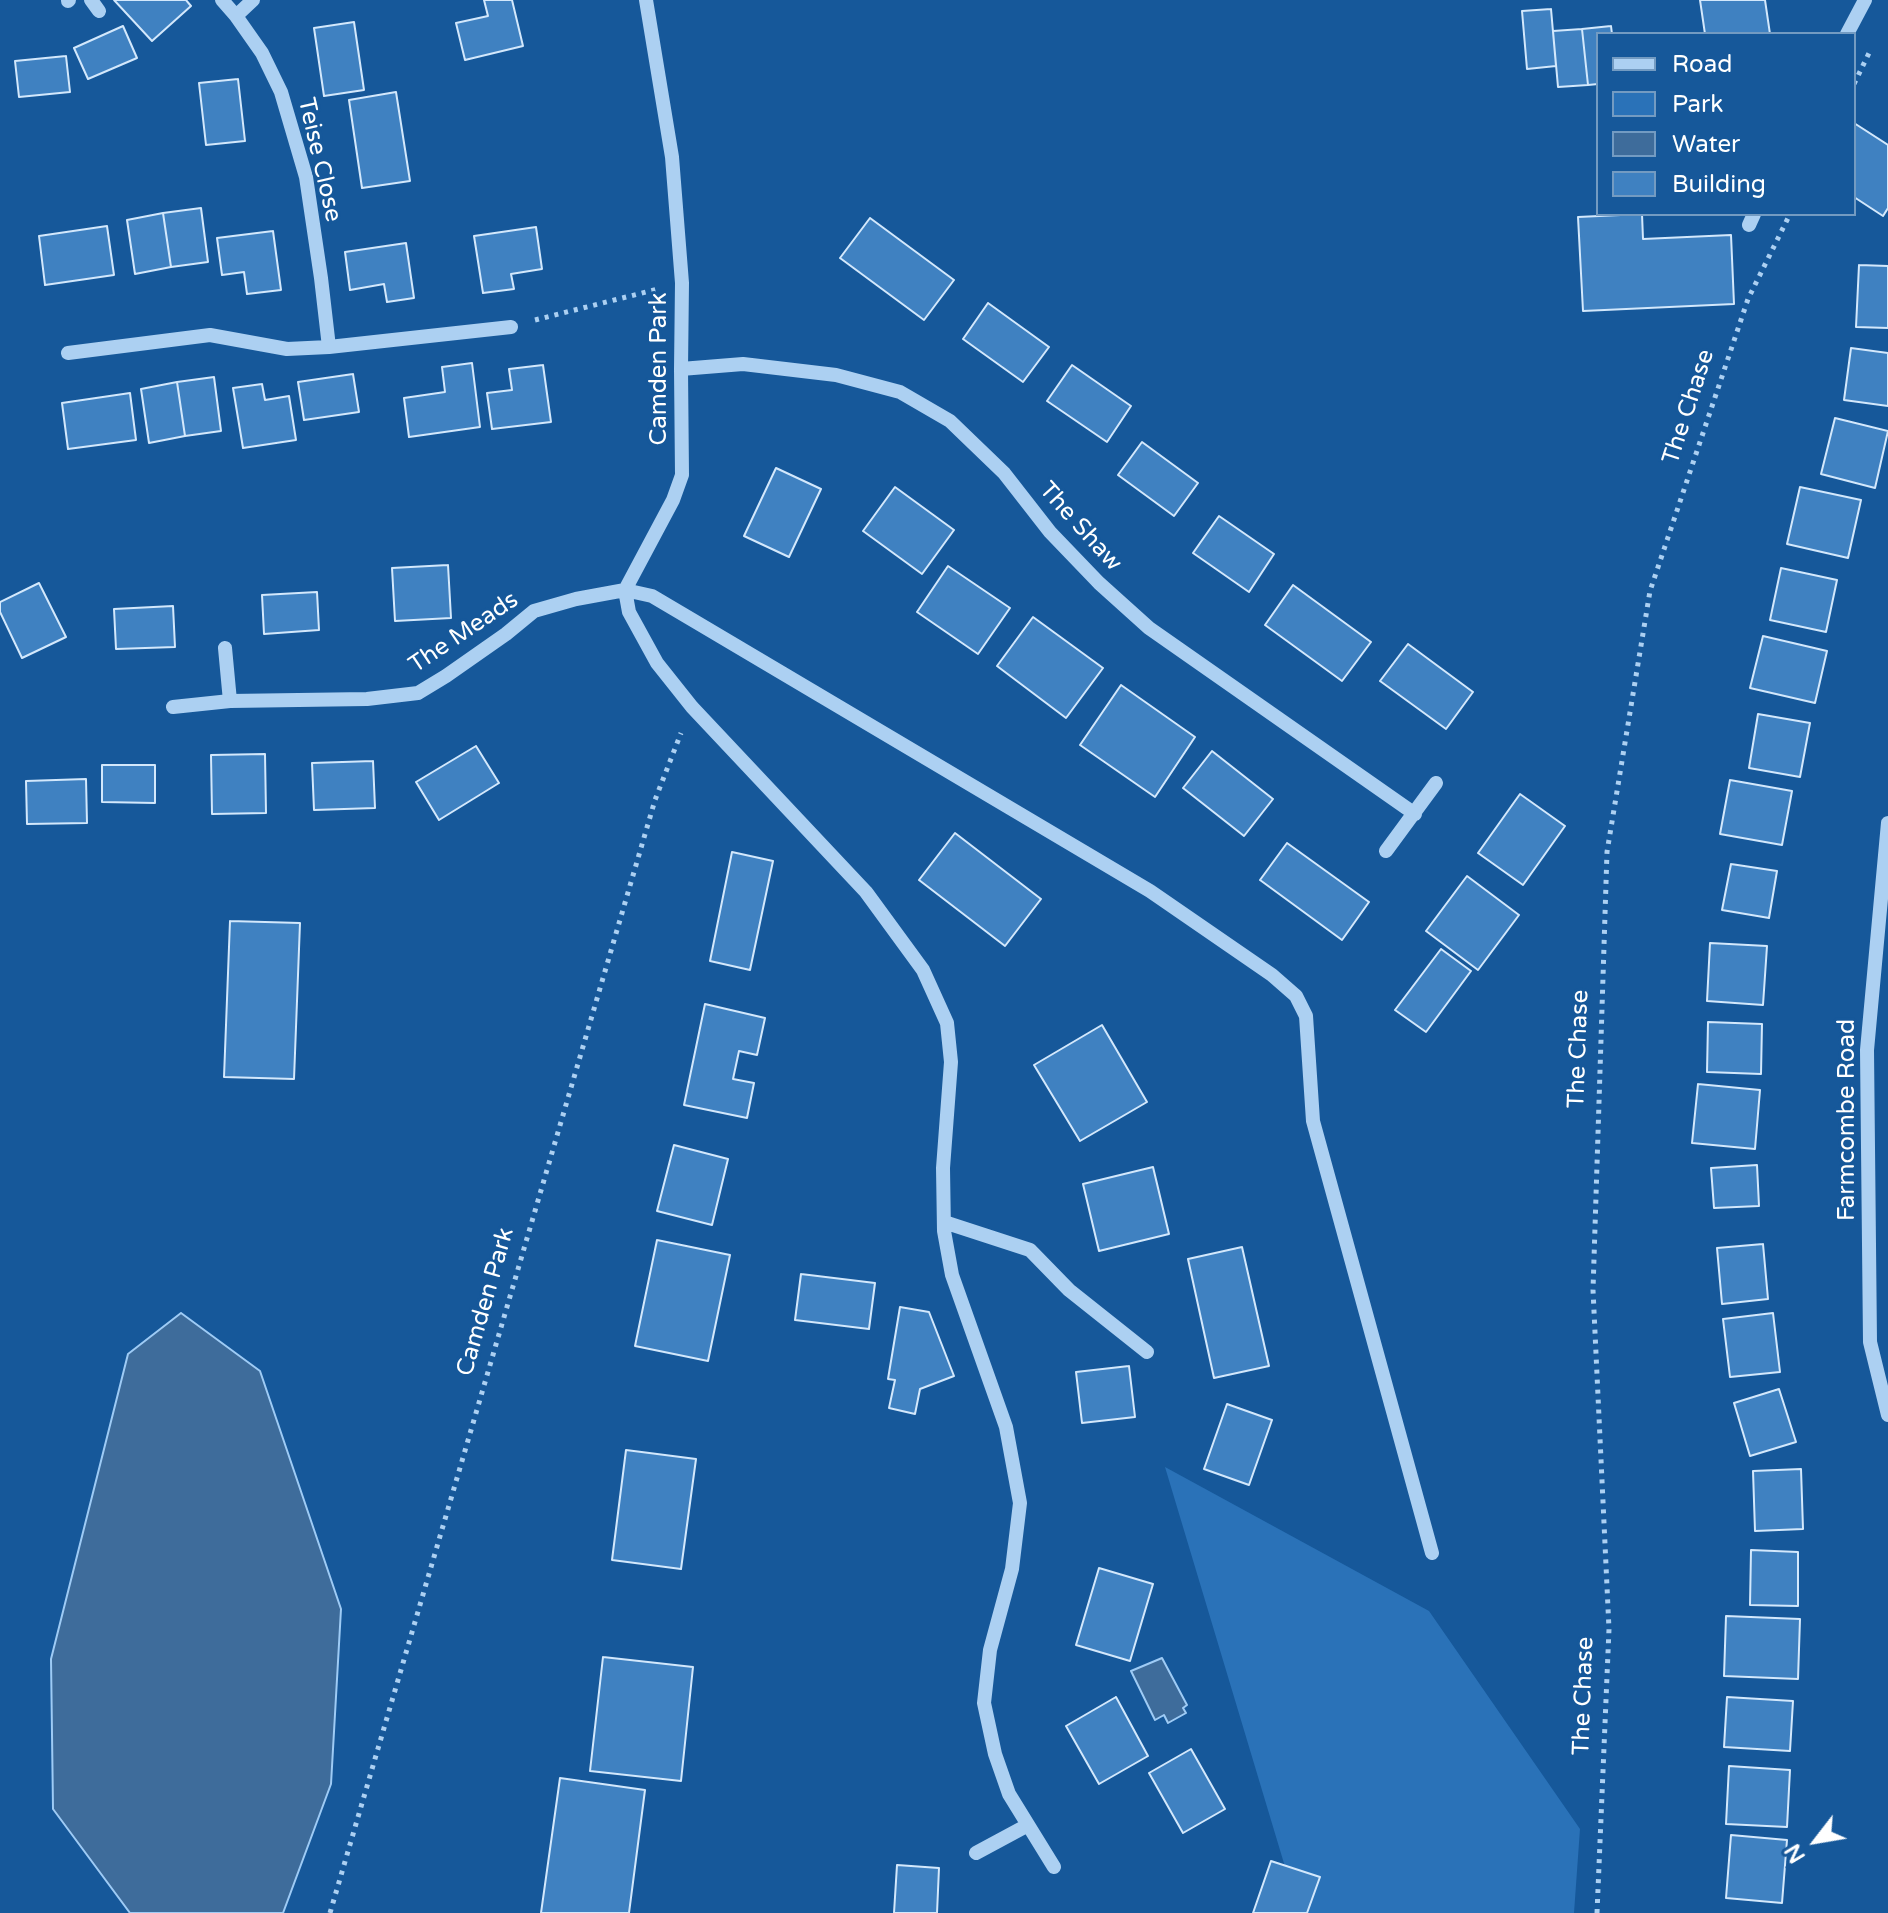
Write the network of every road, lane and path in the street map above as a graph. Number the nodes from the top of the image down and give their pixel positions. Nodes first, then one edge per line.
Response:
1 (222, 0) edge
2 (253, 0) edge
3 (646, 0) edge
4 (1865, 0) edge
5 (236, 16) junction
6 (1848, 32) edge
7 (1789, 216) edge
8 (682, 283) junction
9 (511, 327) joint
10 (329, 347) junction
11 (68, 353) dead end
12 (681, 369) junction
13 (625, 590) junction
14 (225, 648) dead end
15 (230, 701) junction
16 (173, 707) dead end
17 (692, 707) junction
18 (1436, 783) dead end
19 (1415, 814) junction
20 (1888, 823) edge
21 (1386, 851) dead end
22 (944, 1222) junction
23 (1147, 1352) dead end
24 (1888, 1415) edge
25 (1432, 1553) dead end
26 (1028, 1825) junction
27 (976, 1853) dead end
28 (1054, 1867) dead end
29 (330, 1913) edge
30 (1597, 1913) edge

1 - 5 street, Teise Close
2 - 5 street
3 - 8 street, Camden Park
4 - 6 street
5 - 10 street, Teise Close
7 - 30 path, The Chase
8 - 9 path
8 - 12 street, Camden Park
9 - 10 street
10 - 11 street
12 - 13 street, Camden Park
12 - 19 street, The Shaw
13 - 15 street, The Meads
13 - 17 street
13 - 25 street
14 - 15 street
15 - 16 street, The Meads
17 - 22 street
17 - 29 path, Camden Park
18 - 19 street
19 - 21 street
20 - 24 street, Farmcombe Road
22 - 23 street
22 - 26 street
26 - 27 street
26 - 28 street

